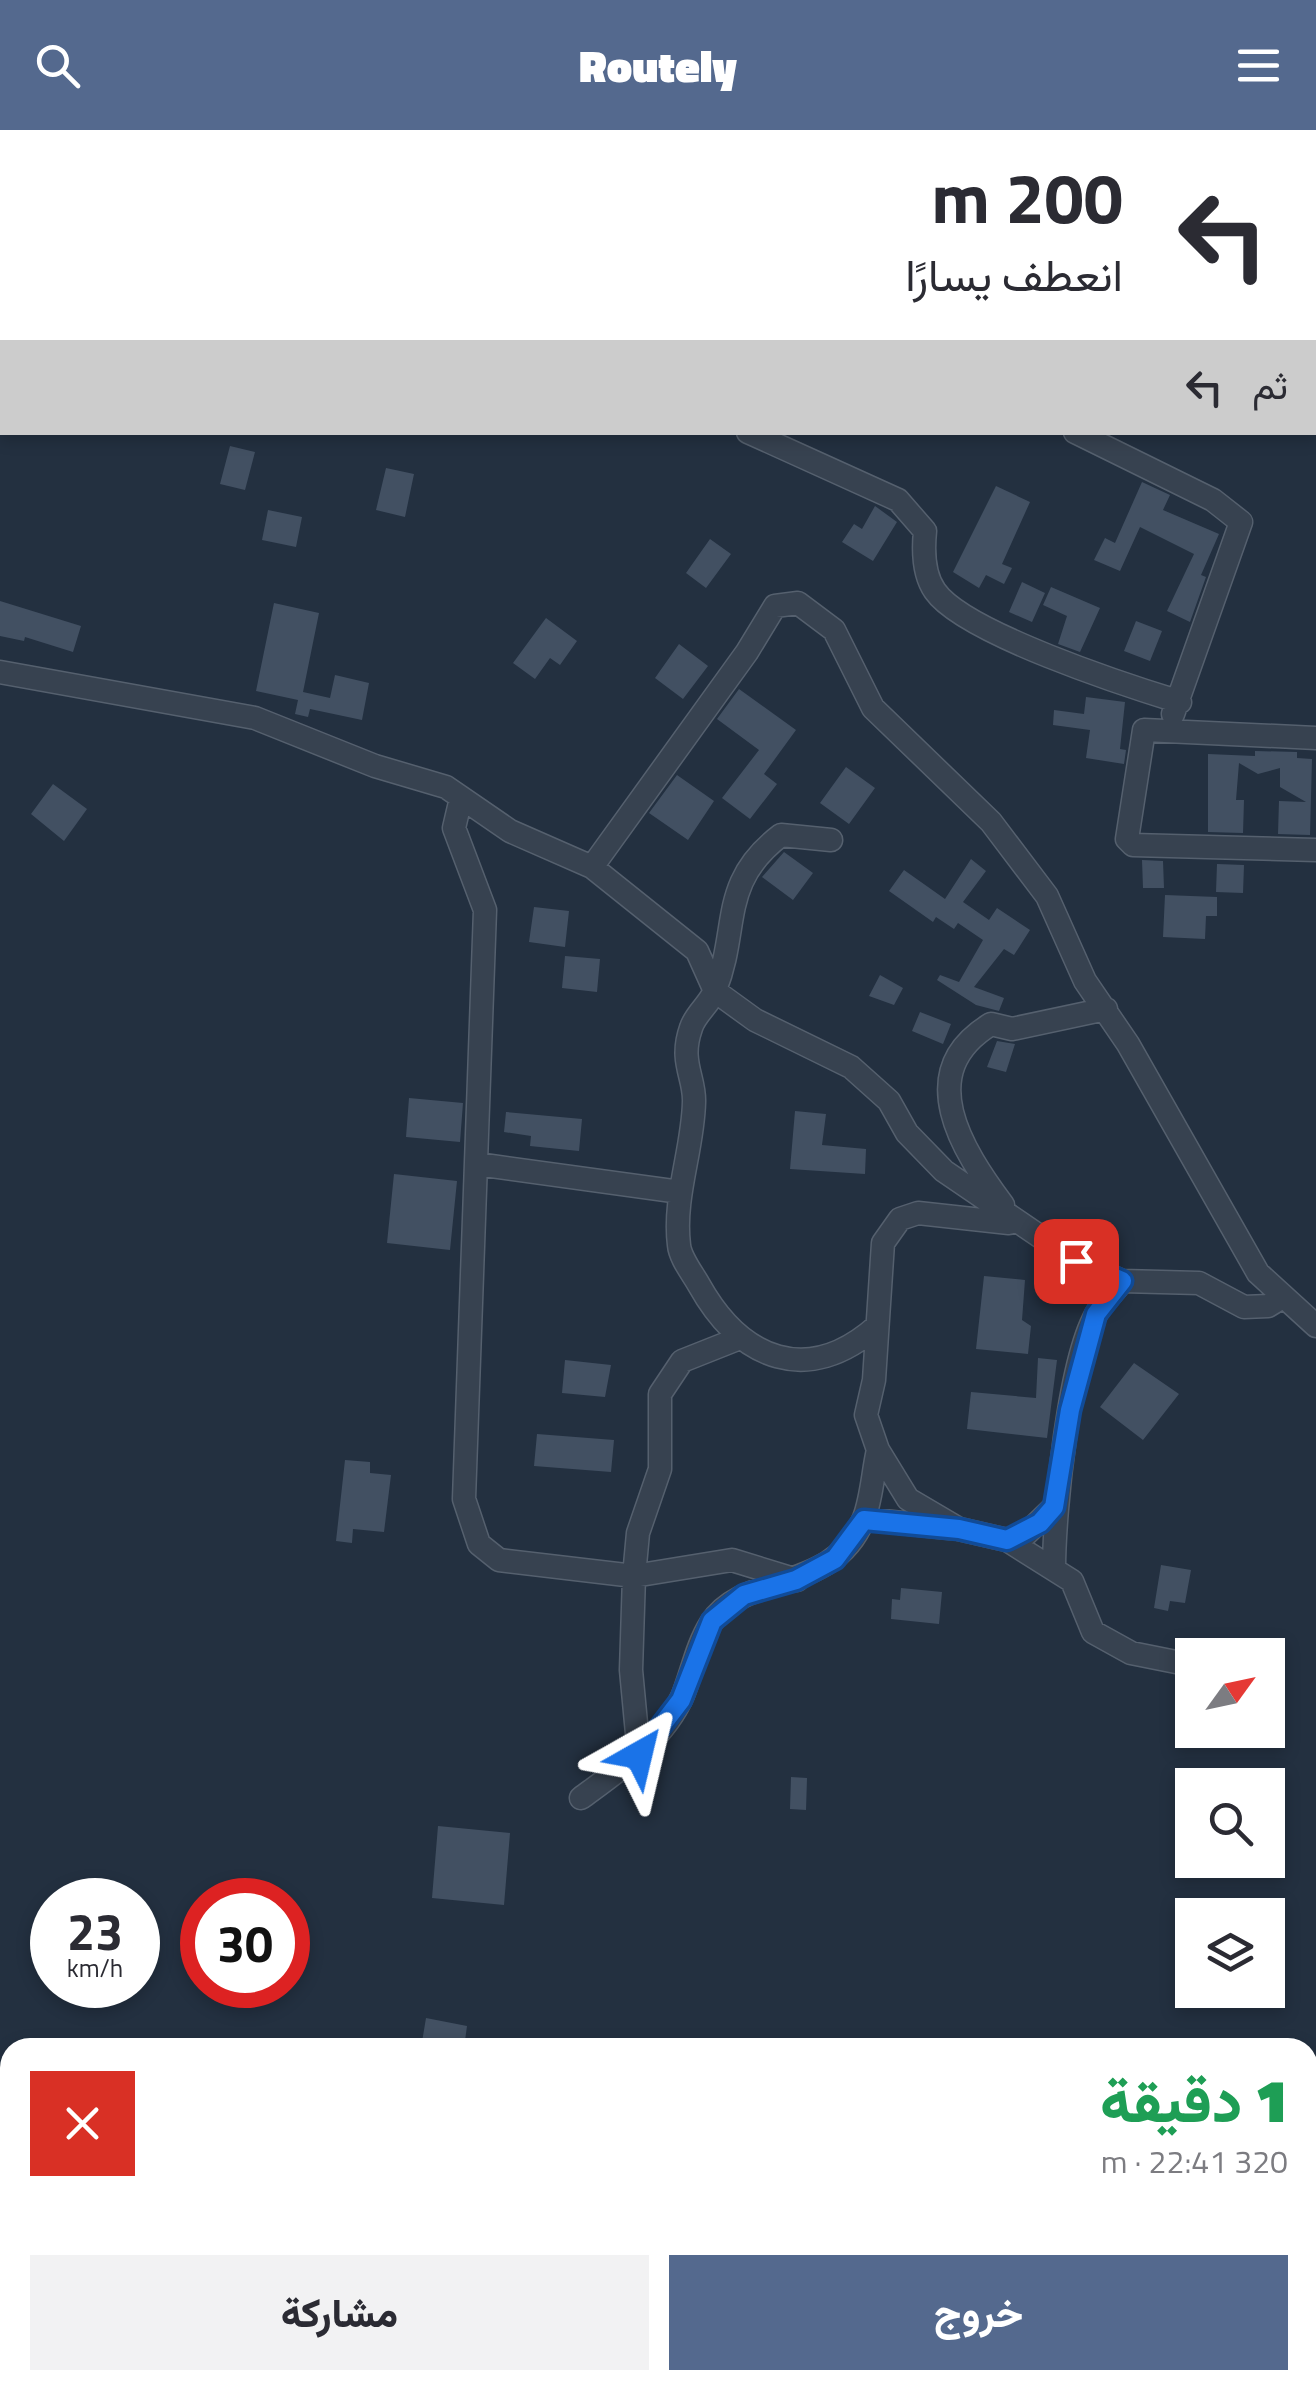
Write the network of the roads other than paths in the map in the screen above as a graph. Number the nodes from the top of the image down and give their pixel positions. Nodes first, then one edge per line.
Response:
1 (755, 435) edge
2 (1088, 435) edge
3 (1125, 444) edge
4 (0, 672) edge
5 (1180, 702) junction
6 (1163, 730) junction
7 (1316, 738) edge
8 (460, 798) junction
9 (831, 840) dead end
10 (1316, 850) edge
11 (592, 867) junction
12 (715, 991) junction
13 (1106, 1009) junction
14 (477, 1164) junction
15 (680, 1192) junction
16 (1018, 1224) junction
17 (1122, 1281) junction
18 (1281, 1298) junction
19 (877, 1326) junction
20 (1316, 1326) edge
21 (740, 1338) junction
22 (878, 1450) junction
23 (1054, 1507) junction
24 (864, 1520) junction
25 (959, 1529) junction
26 (1007, 1540) junction
27 (1054, 1569) junction
28 (634, 1576) junction
29 (796, 1580) junction
30 (1175, 1662) edge
31 (639, 1755) junction
32 (581, 1798) dead end

1 - 5 street
2 - 3 street
3 - 5 street
4 - 8 street
5 - 6 street
6 - 7 street
6 - 10 street
8 - 11 street
8 - 14 street
9 - 12 street
11 - 12 street
11 - 13 street
12 - 15 street
12 - 16 street
13 - 16 street
13 - 18 street
14 - 15 street
14 - 28 street
15 - 21 street
16 - 17 street
16 - 19 street
17 - 18 street
17 - 23 street
18 - 20 street
19 - 21 street
19 - 22 street
21 - 28 street
22 - 24 street
22 - 25 street
23 - 26 street
23 - 27 street
24 - 25 street
24 - 29 street
25 - 26 street
26 - 27 street
27 - 30 street
28 - 29 street
28 - 31 street
29 - 31 street
31 - 32 street

